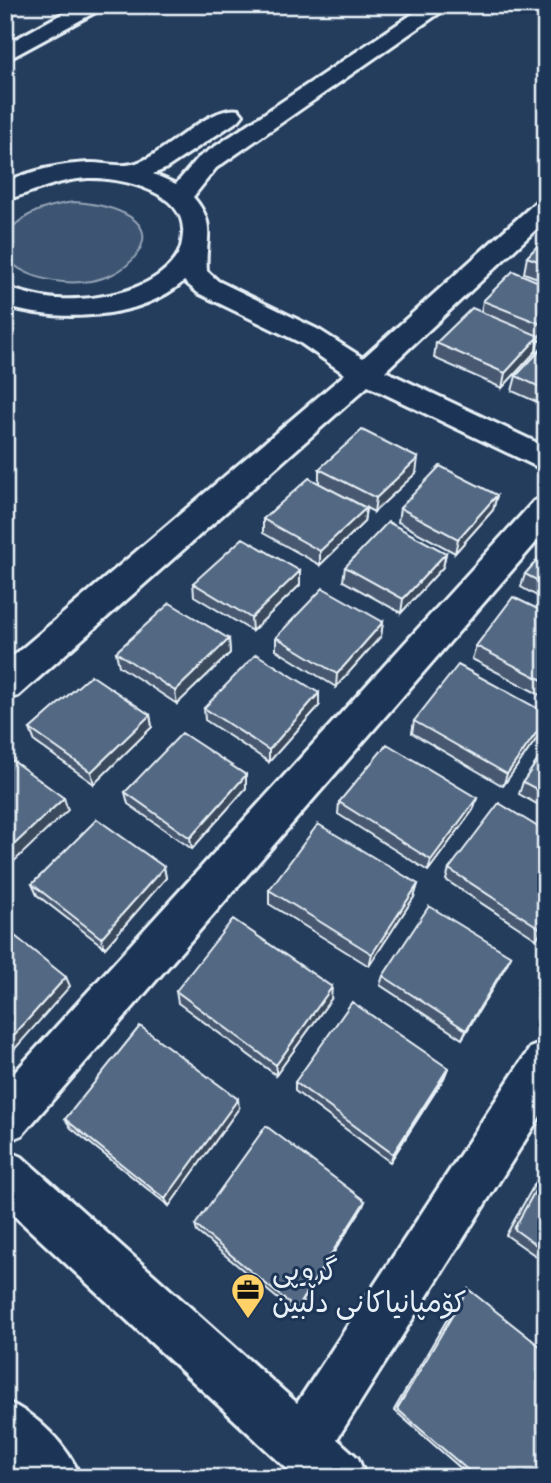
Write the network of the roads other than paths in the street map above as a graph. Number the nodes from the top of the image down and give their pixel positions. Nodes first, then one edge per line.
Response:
1 (94, 5) edge
2 (441, 5) edge
3 (5, 54) edge
4 (256, 100) dead end
5 (128, 175) junction
6 (9, 187) edge
7 (179, 197) junction
8 (546, 206) edge
9 (192, 256) junction
10 (145, 294) junction
11 (11, 302) edge
12 (365, 373) junction
13 (546, 460) edge
14 (546, 509) edge
15 (5, 685) edge
16 (546, 1064) edge
17 (5, 1118) edge
18 (5, 1174) edge
19 (5, 1428) edge
20 (320, 1461) edge
21 (53, 1478) edge

1 - 3 street
2 - 7 street
4 - 5 street
5 - 6 street
5 - 7 street
7 - 9 street
8 - 12 street
9 - 10 street
9 - 12 street
10 - 11 street
10 - 12 street
12 - 13 street
12 - 15 street
14 - 17 street
16 - 20 street
18 - 20 street
19 - 21 street

